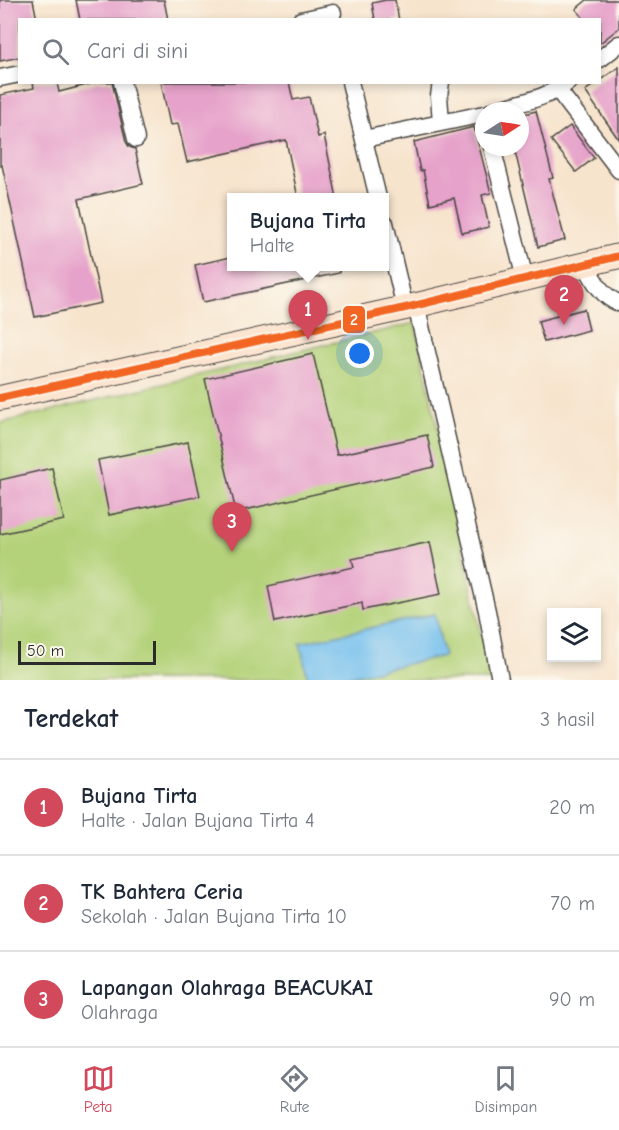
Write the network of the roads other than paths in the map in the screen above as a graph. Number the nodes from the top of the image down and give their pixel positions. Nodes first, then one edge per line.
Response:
1 (333, 11) edge
2 (308, 18) edge
3 (619, 44) edge
4 (601, 58) edge
5 (18, 74) edge
6 (0, 78) edge
7 (122, 84) edge
8 (350, 84) edge
9 (441, 84) edge
10 (563, 86) edge
11 (536, 90) edge
12 (511, 102) edge
13 (475, 116) edge
14 (441, 122) junction
15 (136, 139) dead end
16 (364, 139) junction
17 (494, 156) edge
18 (619, 170) edge
19 (377, 193) edge
20 (389, 239) edge
21 (619, 256) edge
22 (586, 265) junction
23 (525, 279) junction
24 (619, 303) edge
25 (410, 307) junction
26 (0, 398) edge
27 (500, 680) edge

1 - 2 street
3 - 4 street
5 - 6 street
7 - 15 street
8 - 16 street
9 - 14 street
10 - 11 street
10 - 18 street
11 - 12 street
13 - 14 street
14 - 16 street
16 - 19 street
17 - 23 street
20 - 25 street
21 - 22 street
22 - 23 street
22 - 24 street
23 - 25 street
25 - 26 street
25 - 27 street

